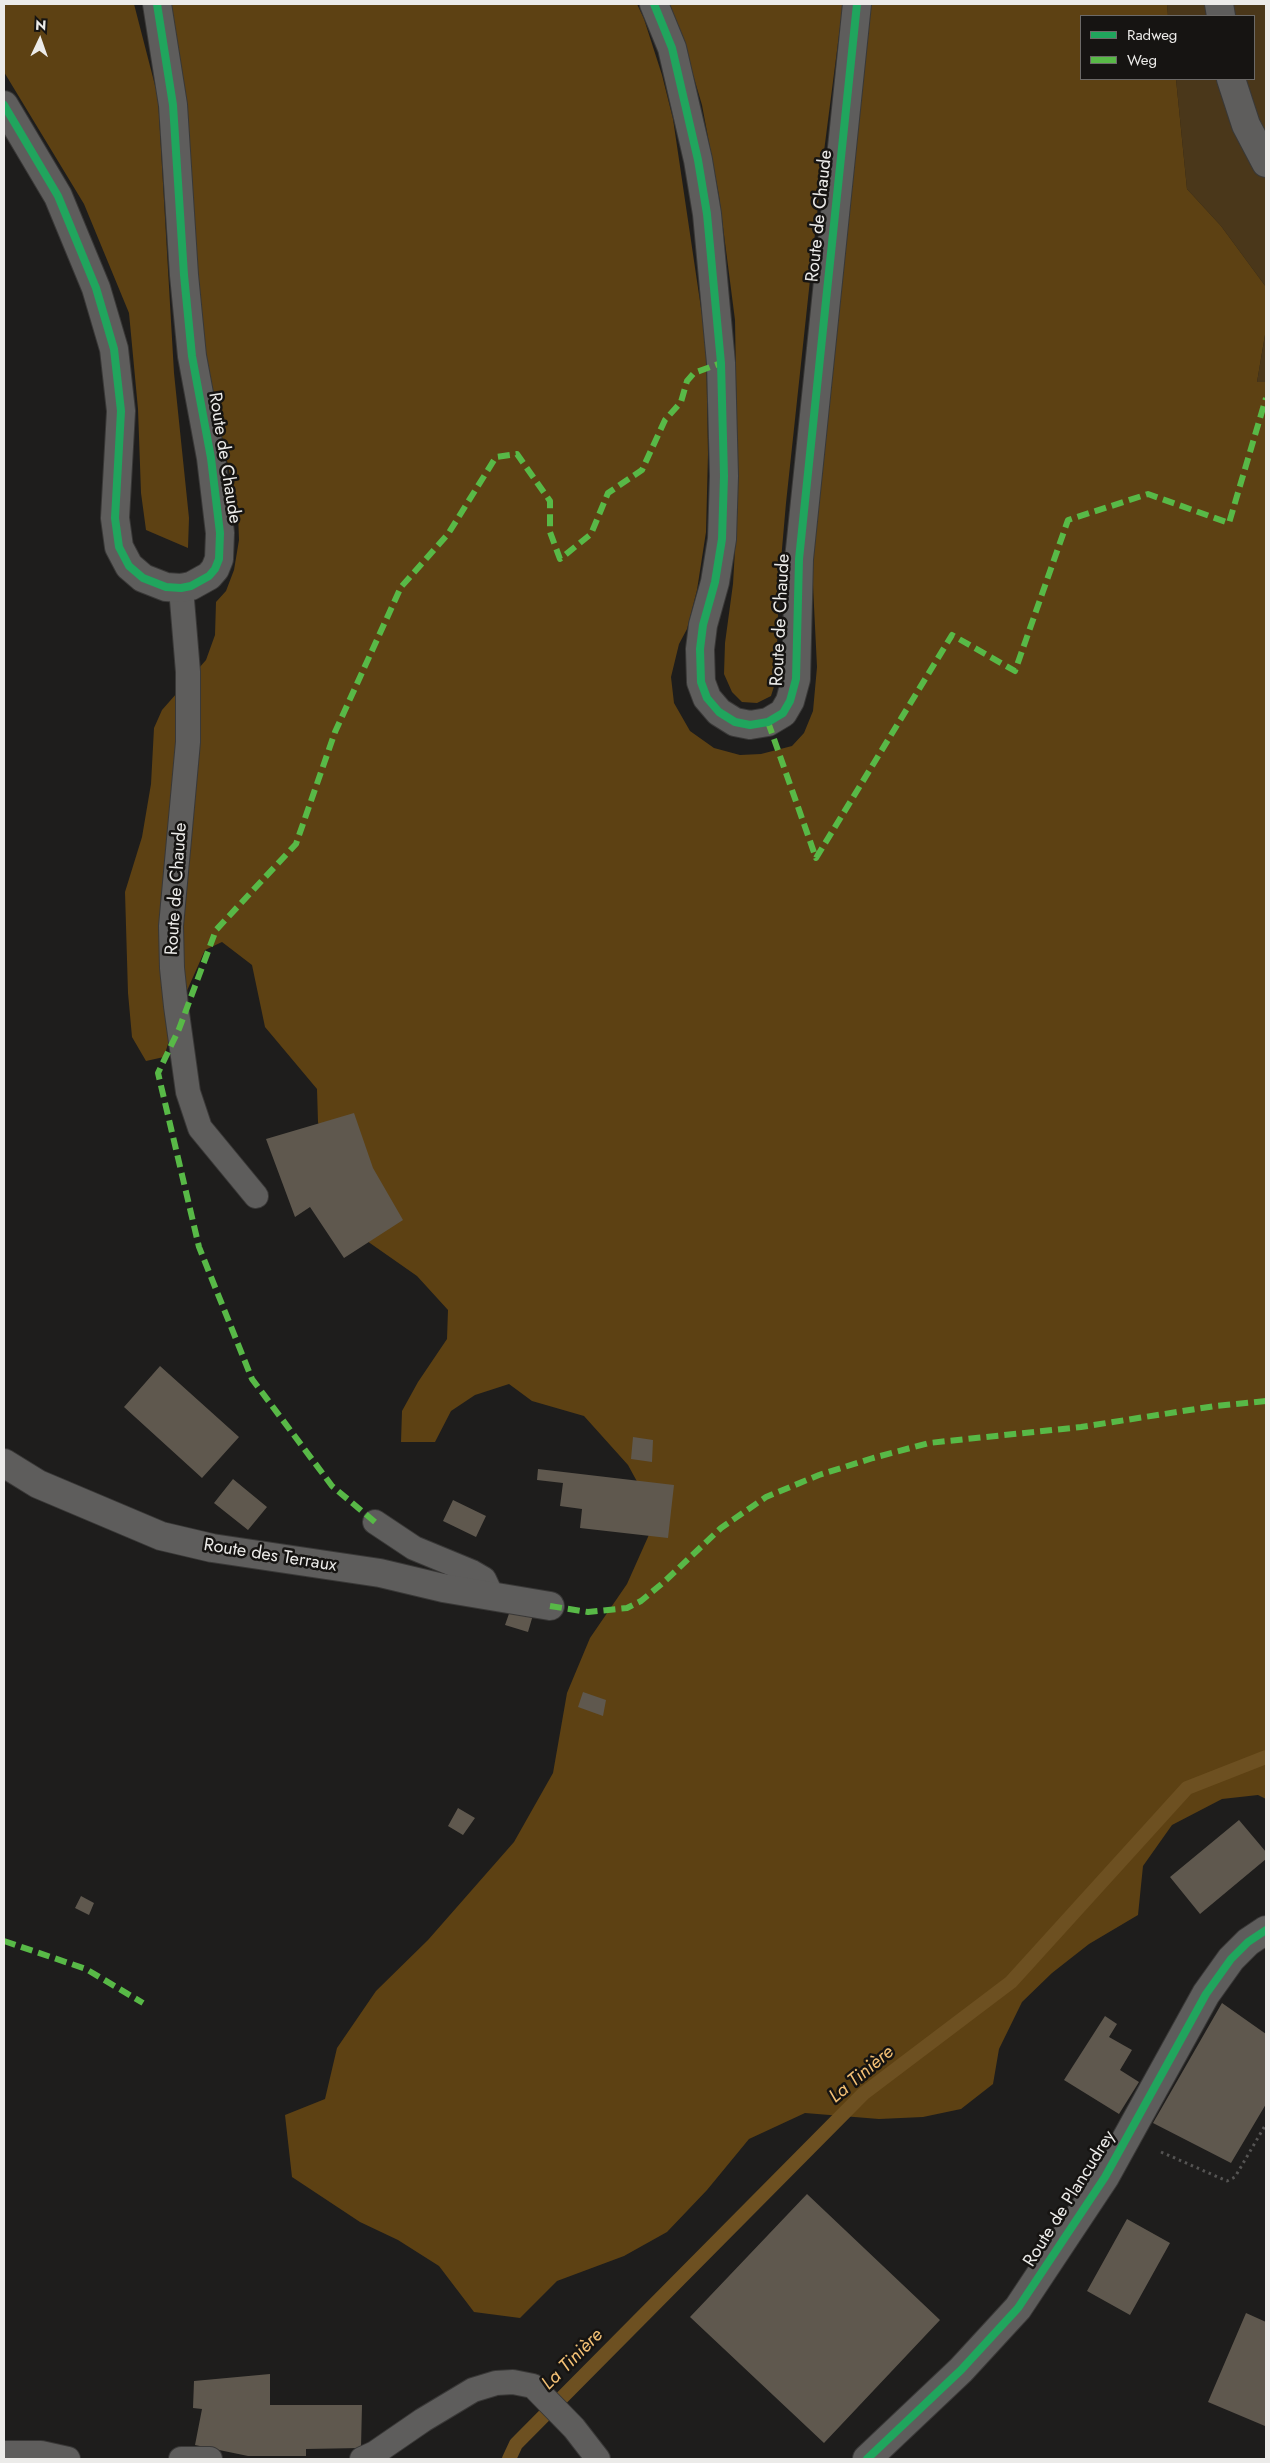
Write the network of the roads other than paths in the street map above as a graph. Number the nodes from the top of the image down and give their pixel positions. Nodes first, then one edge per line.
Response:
1 (157, 4) edge
2 (654, 4) edge
3 (857, 4) edge
4 (1231, 80) edge
5 (4, 104) edge
6 (1266, 163) edge
7 (181, 588) junction
8 (256, 1196) dead end
9 (4, 1463) edge
10 (375, 1522) dead end
11 (492, 1596) junction
12 (550, 1606) dead end
13 (1266, 1930) edge
14 (4, 2453) edge
15 (68, 2459) edge
16 (181, 2459) edge
17 (210, 2459) edge
18 (362, 2459) edge
19 (598, 2459) edge
20 (867, 2459) edge

1 - 7 street, Route de Chaude
2 - 3 street, Route de Chaude
4 - 6 street
5 - 7 street, Route de Chaude
7 - 8 lane, Route de Chaude
9 - 11 street, Route des Terraux
10 - 11 lane
11 - 12 street, Route des Terraux
13 - 20 street, Route de Plancudrey
14 - 15 lane
16 - 17 lane
18 - 19 lane

